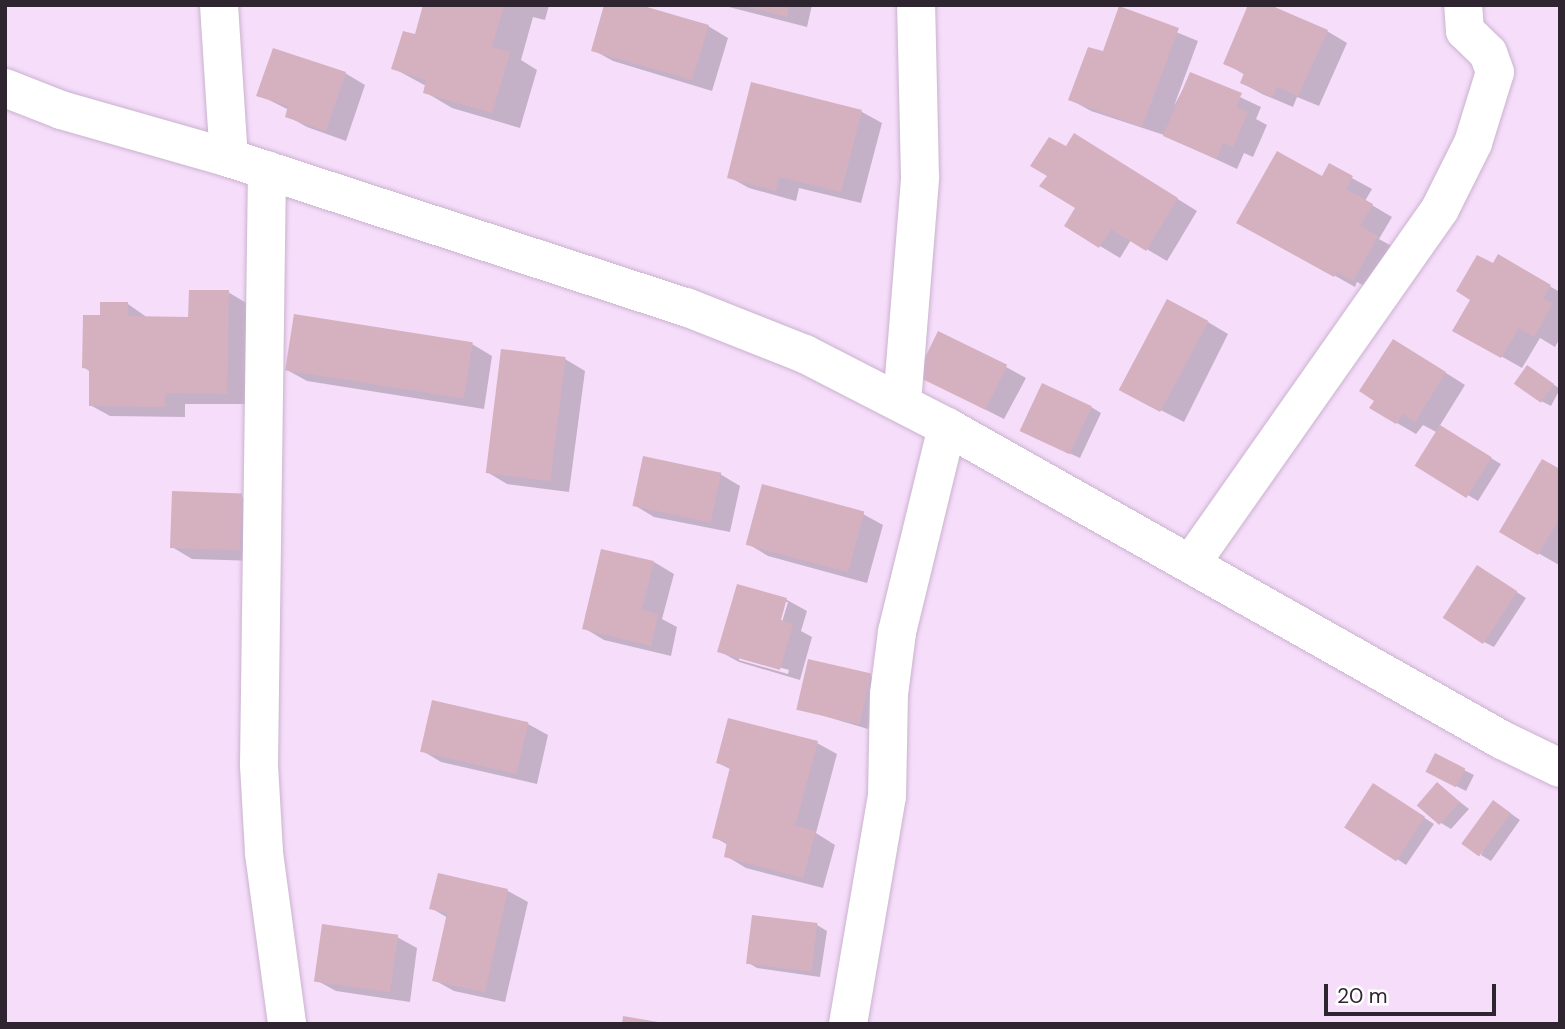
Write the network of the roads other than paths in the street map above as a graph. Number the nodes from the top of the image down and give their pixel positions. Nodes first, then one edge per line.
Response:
1 (219, 5) edge
2 (916, 5) edge
3 (1463, 5) edge
4 (5, 88) edge
5 (229, 158) junction
6 (267, 170) junction
7 (902, 403) junction
8 (947, 427) junction
9 (1192, 562) junction
10 (1560, 768) edge
11 (287, 1024) edge
12 (848, 1024) edge

1 - 5 street
2 - 7 street
3 - 9 street
4 - 5 street
5 - 6 street
6 - 7 street
6 - 11 street
7 - 8 street
8 - 9 street
8 - 12 street
9 - 10 street

